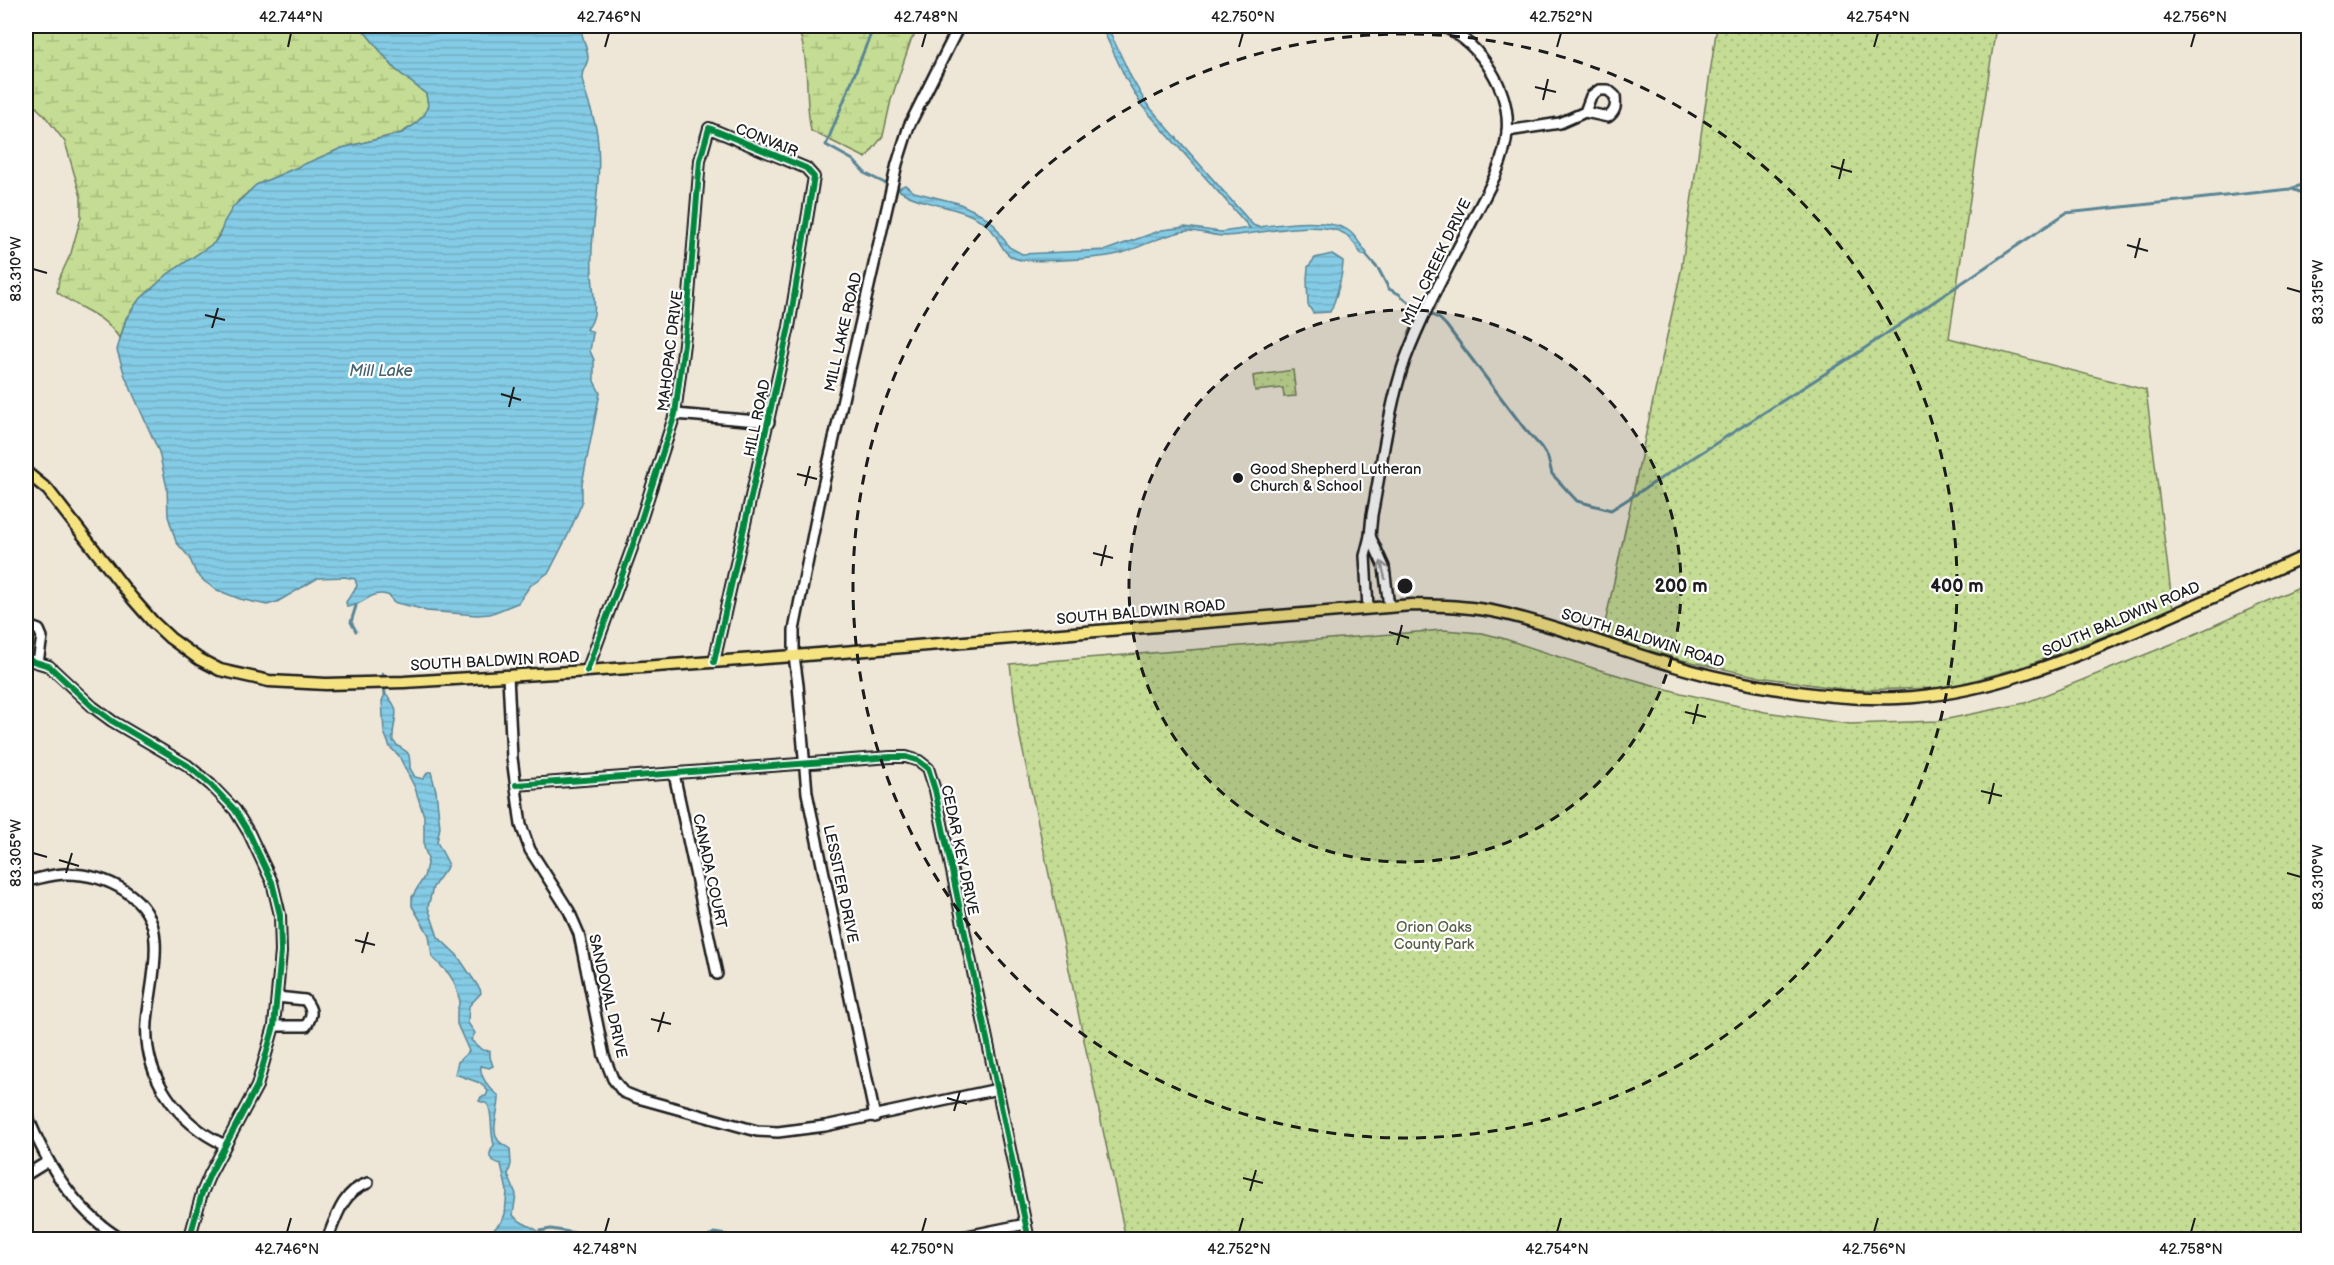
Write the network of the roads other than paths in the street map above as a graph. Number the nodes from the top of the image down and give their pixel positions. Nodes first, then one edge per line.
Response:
1 (959, 26) edge
2 (1443, 26) edge
3 (1585, 112) dead end
4 (709, 128) joint
5 (1507, 131) junction
6 (814, 177) joint
7 (675, 414) junction
8 (769, 422) junction
9 (26, 472) edge
10 (1370, 536) junction
11 (2308, 555) edge
12 (1389, 606) junction
13 (1368, 608) junction
14 (26, 628) edge
15 (794, 656) junction
16 (26, 658) edge
17 (38, 662) junction
18 (714, 662) junction
19 (587, 671) junction
20 (508, 676) junction
21 (804, 764) junction
22 (674, 774) junction
23 (516, 784) junction
24 (26, 881) edge
25 (717, 974) dead end
26 (277, 997) junction
27 (274, 1026) junction
28 (998, 1089) junction
29 (26, 1112) edge
30 (875, 1116) junction
31 (225, 1145) junction
32 (47, 1162) junction
33 (26, 1175) edge
34 (368, 1183) dead end
35 (1026, 1224) junction
36 (123, 1239) edge
37 (189, 1239) edge
38 (327, 1239) edge
39 (948, 1239) edge
40 (1029, 1239) edge

1 - 15 street, MILL LAKE ROAD
2 - 5 street, MILL CREEK DRIVE
3 - 5 street
4 - 6 street, CONVAIR
4 - 7 street, MAHOPAC DRIVE
5 - 10 street, MILL CREEK DRIVE
6 - 8 street, HILL ROAD
7 - 8 street
7 - 19 street, MAHOPAC DRIVE
8 - 18 street, HILL ROAD
9 - 20 main road, SOUTH BALDWIN ROAD
12 -> 10 street
10 - 13 street, MILL CREEK DRIVE
11 - 12 main road, SOUTH BALDWIN ROAD
12 - 13 main road, SOUTH BALDWIN ROAD
13 - 15 main road, SOUTH BALDWIN ROAD
14 - 17 street
15 - 18 main road, SOUTH BALDWIN ROAD
15 - 21 street, LESSITER DRIVE
16 - 17 street
17 - 26 street
18 - 19 main road, SOUTH BALDWIN ROAD
19 - 20 main road, SOUTH BALDWIN ROAD
20 - 23 street, SANDOVAL DRIVE
21 - 22 street, CEDAR KEY DRIVE
21 - 28 street, CEDAR KEY DRIVE
21 - 30 street, LESSITER DRIVE
22 - 23 street, CEDAR KEY DRIVE
22 - 25 street, CANADA COURT
23 - 30 street, SANDOVAL DRIVE
24 - 31 street
26 - 27 street
26 - 27 street
27 - 31 street
28 - 30 street, SANDOVAL DRIVE
28 - 35 street, CEDAR KEY DRIVE
29 - 32 street
31 - 37 street
32 - 33 street
32 - 36 street
34 - 38 street
35 - 39 street
35 - 40 street, CEDAR KEY DRIVE

